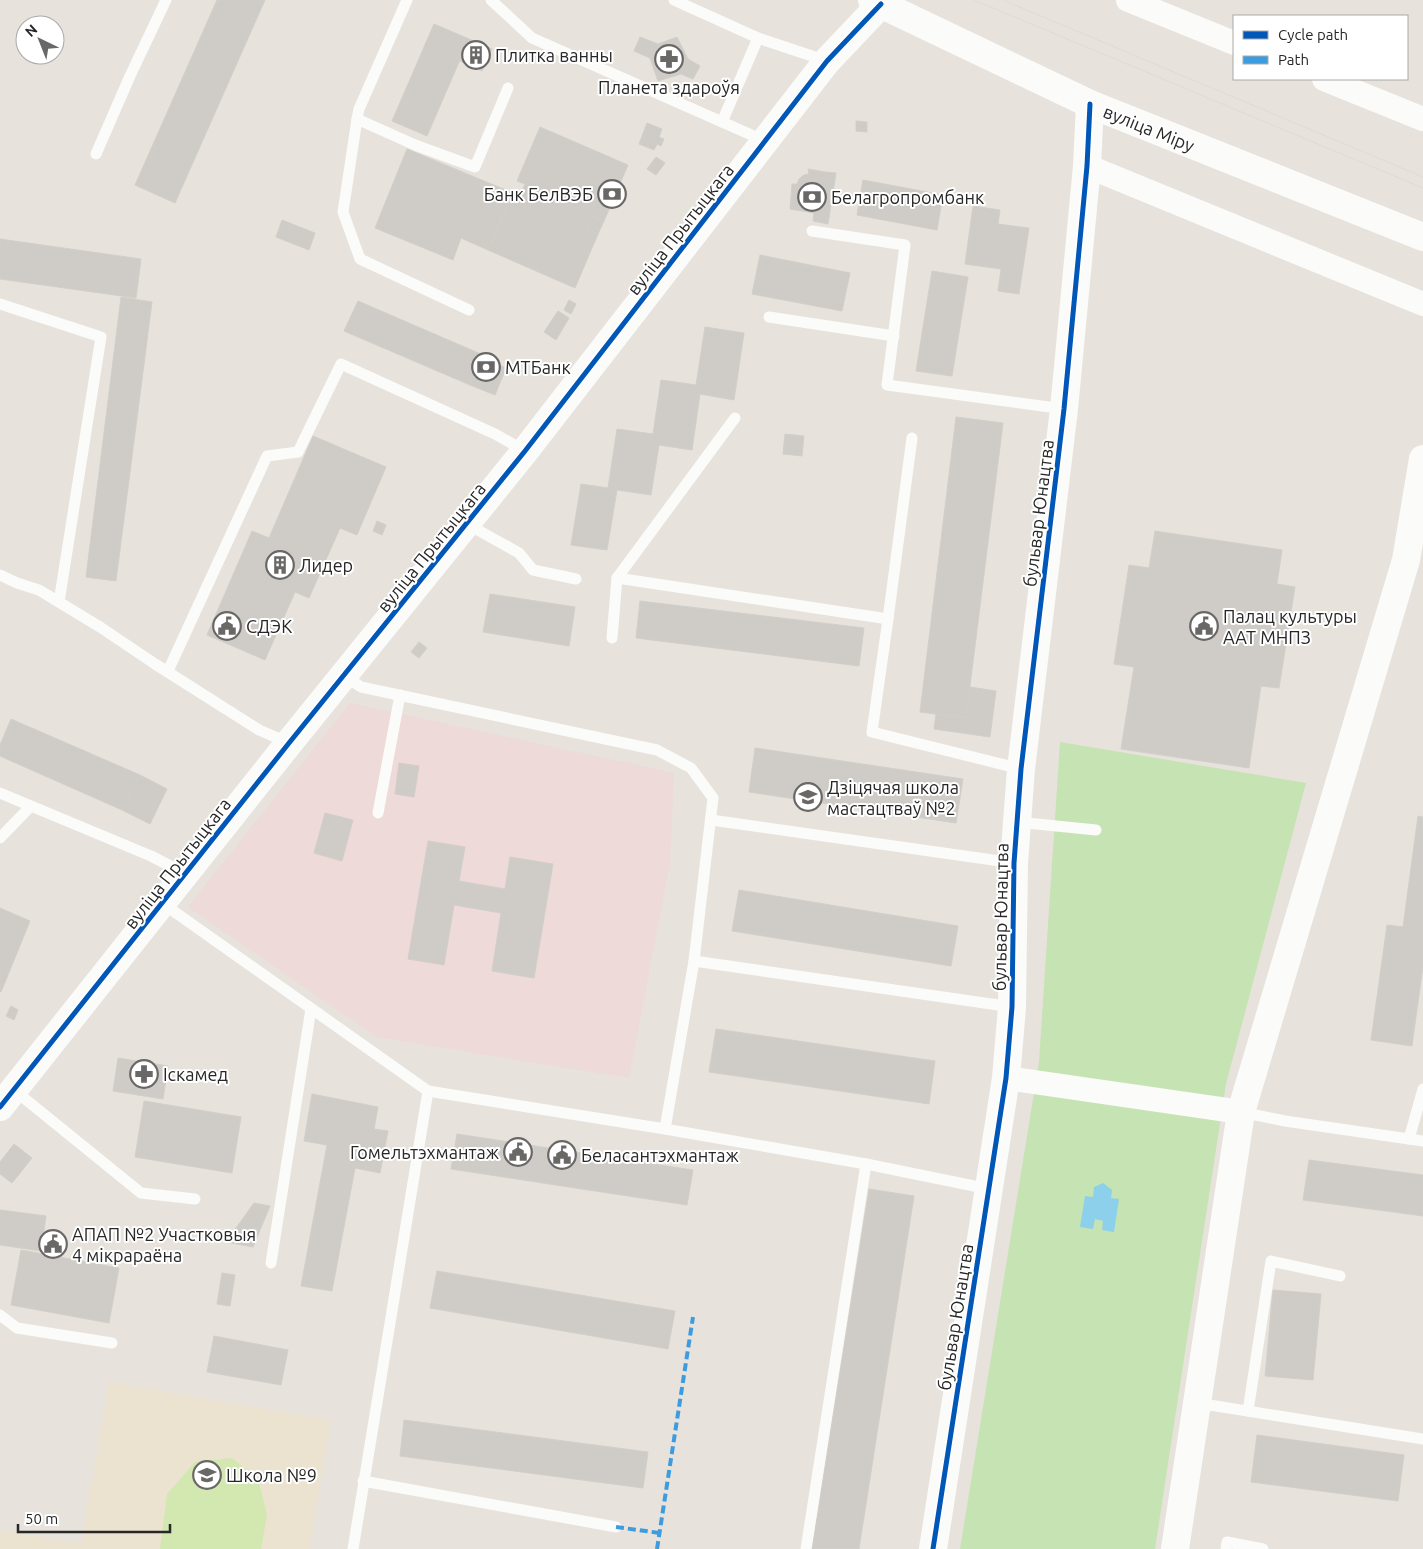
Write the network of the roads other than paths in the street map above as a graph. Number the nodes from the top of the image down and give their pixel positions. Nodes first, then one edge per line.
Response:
1 (166, 0) edge
2 (407, 0) edge
3 (491, 0) edge
4 (674, 0) edge
5 (1128, 0) edge
6 (879, 1) edge
7 (758, 38) junction
8 (1233, 43) edge
9 (827, 61) junction
10 (1326, 80) edge
11 (508, 88) dead end
12 (1090, 104) junction
13 (357, 119) junction
14 (1423, 119) edge
15 (722, 122) junction
16 (766, 141) junction
17 (96, 154) dead end
18 (1087, 166) junction
19 (812, 231) dead end
20 (1423, 237) edge
21 (0, 304) edge
22 (1423, 304) edge
23 (469, 310) dead end
24 (769, 318) dead end
25 (894, 336) junction
26 (1064, 409) junction
27 (735, 418) dead end
28 (912, 438) dead end
29 (525, 451) junction
30 (1423, 459) edge
31 (467, 524) junction
32 (0, 575) edge
33 (618, 578) junction
34 (576, 579) dead end
35 (59, 602) junction
36 (888, 619) junction
37 (612, 638) dead end
38 (168, 671) junction
39 (345, 676) junction
40 (400, 695) junction
41 (289, 743) junction
42 (1021, 770) junction
43 (0, 792) edge
44 (31, 806) junction
45 (378, 813) dead end
46 (711, 820) junction
47 (1017, 822) junction
48 (1096, 830) dead end
49 (0, 838) edge
50 (1014, 862) junction
51 (186, 874) junction
52 (162, 903) junction
53 (694, 961) junction
54 (1012, 1007) junction
55 (311, 1010) junction
56 (1006, 1078) junction
57 (1423, 1088) edge
58 (428, 1092) junction
59 (7, 1098) edge
60 (1241, 1112) junction
61 (665, 1129) junction
62 (1409, 1139) junction
63 (1423, 1141) edge
64 (866, 1164) junction
65 (989, 1189) junction
66 (195, 1199) dead end
67 (271, 1263) dead end
68 (1340, 1276) dead end
69 (0, 1315) edge
70 (112, 1343) dead end
71 (1197, 1403) junction
72 (1248, 1412) junction
73 (1423, 1439) edge
74 (363, 1481) junction
75 (616, 1526) dead end
76 (352, 1549) edge
77 (806, 1549) edge
78 (933, 1549) edge
79 (1175, 1549) edge
80 (1226, 1549) edge
81 (1263, 1549) edge

1 - 17 lane
2 - 13 lane
3 - 15 lane
4 - 7 lane
5 - 8 street
6 - 9 street, вуліца Прытыцкага
6 - 12 street, вуліца Міру
7 - 9 lane
7 - 15 lane
9 - 16 street, вуліца Прытыцкага
10 - 14 street
11 - 13 lane
12 - 18 street, бульвар Юнацтва
12 - 20 street, вуліца Міру
13 - 23 lane
15 - 16 lane
16 - 29 street, вуліца Прытыцкага
18 - 22 street
18 - 26 street, бульвар Юнацтва
19 - 25 lane
21 - 35 lane
24 - 25 lane
25 - 26 lane
26 - 42 street, бульвар Юнацтва
27 - 33 lane
28 - 36 lane
29 - 31 street, вуліца Прытыцкага
29 - 38 lane
30 - 60 street
31 - 34 lane
31 - 39 street, вуліца Прытыцкага
32 - 35 lane
33 - 36 lane
33 - 37 lane
35 - 38 lane
36 - 42 lane
38 - 41 lane
39 - 40 lane
39 - 41 street, вуліца Прытыцкага
40 - 45 lane
40 - 46 lane
41 - 51 street, вуліца Прытыцкага
42 - 47 street, бульвар Юнацтва
43 - 44 lane
44 - 49 lane
44 - 51 lane
46 - 50 lane
46 - 53 lane
47 - 48 lane
47 - 50 street, бульвар Юнацтва
50 - 54 street, бульвар Юнацтва
51 - 52 street, вуліца Прытыцкага
52 - 55 lane
52 - 59 street, вуліца Прытыцкага
53 - 54 lane
53 - 61 lane
54 - 56 street, бульвар Юнацтва
55 - 58 lane
55 - 67 lane
56 - 60 street
56 - 65 street, бульвар Юнацтва
57 - 62 lane
58 - 61 lane
58 - 74 lane
59 - 66 lane
60 - 62 lane
60 - 71 street
61 - 64 lane
62 - 63 lane
64 - 65 lane
64 - 77 lane
65 - 78 street, бульвар Юнацтва
68 - 72 lane
69 - 70 lane
71 - 72 lane
71 - 79 street
72 - 73 lane
74 - 75 lane
74 - 76 lane
80 - 81 lane

